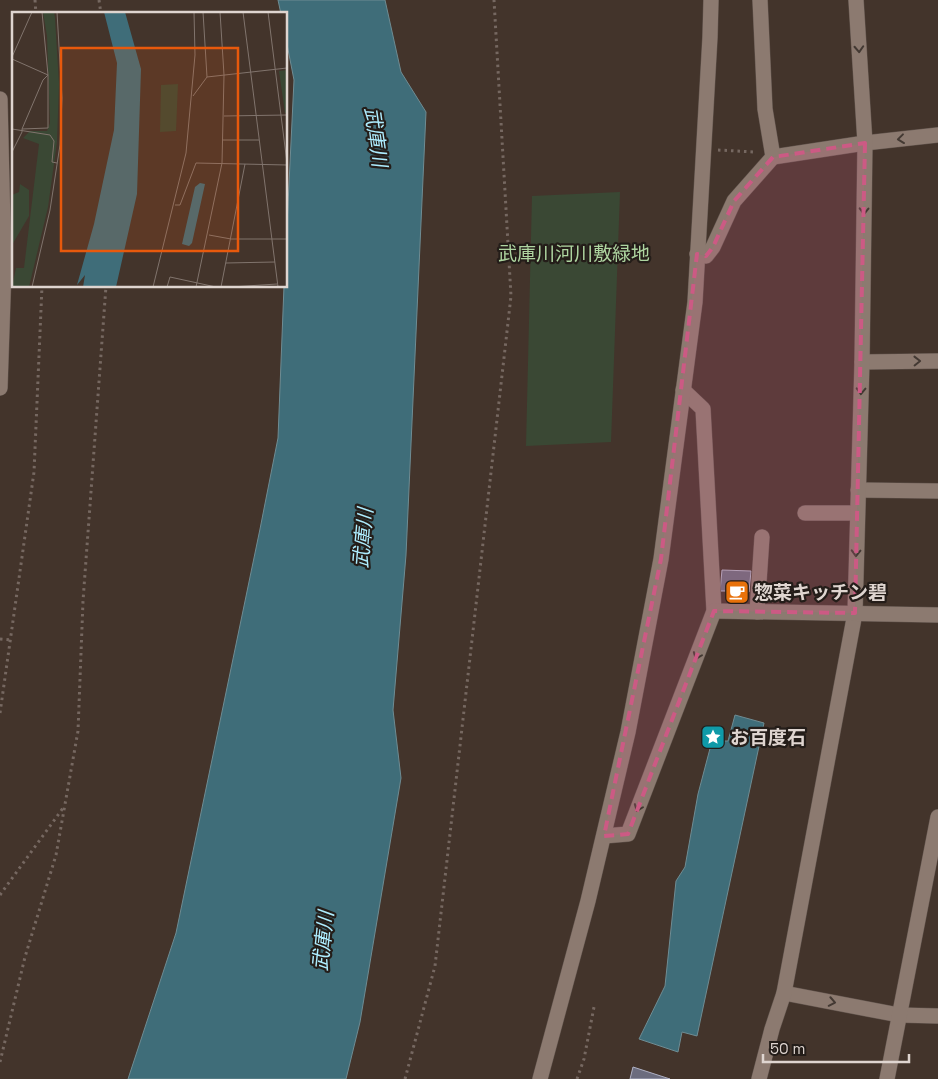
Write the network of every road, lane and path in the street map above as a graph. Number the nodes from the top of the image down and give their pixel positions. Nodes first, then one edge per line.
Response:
1 (494, 0) edge
2 (711, 0) edge
3 (760, 0) edge
4 (856, 0) edge
5 (0, 99) edge
6 (938, 135) edge
7 (865, 143) junction
8 (704, 149) junction
9 (773, 155) junction
10 (697, 254) junction
11 (42, 288) edge
12 (106, 288) edge
13 (938, 361) edge
14 (862, 362) junction
15 (0, 388) edge
16 (683, 390) junction
17 (858, 490) junction
18 (938, 490) edge
19 (805, 513) dead end
20 (858, 513) junction
21 (762, 537) dead end
22 (714, 611) junction
23 (757, 612) junction
24 (855, 613) junction
25 (938, 615) edge
26 (0, 639) edge
27 (11, 640) junction
28 (0, 713) edge
29 (65, 805) junction
30 (938, 817) edge
31 (604, 836) junction
32 (0, 896) edge
33 (784, 993) junction
34 (594, 1007) dead end
35 (899, 1015) junction
36 (938, 1016) edge
37 (0, 1062) edge
38 (404, 1079) edge
39 (540, 1079) edge
40 (577, 1079) edge
41 (759, 1079) edge
42 (887, 1079) edge

1 - 38 path
2 - 8 street
3 - 9 street
4 -> 7 street
5 - 15 street
6 -> 7 street
7 - 9 street
7 -> 14 street
8 - 9 path
8 - 10 street
9 - 10 street
10 - 16 street
11 - 27 path
12 - 29 path
14 -> 13 street
14 -> 17 street
16 - 22 street
16 - 31 street
17 - 18 street
17 - 20 street
19 - 20 street
20 -> 24 street
21 - 23 street
22 - 23 street
22 -> 31 street
23 - 24 street
24 - 25 street
24 - 33 street
26 - 27 path
27 - 28 path
29 - 32 path
29 - 37 path
30 - 35 street
31 - 39 street
33 -> 35 street
33 - 41 street
34 - 40 path
35 - 36 street
35 - 42 street

